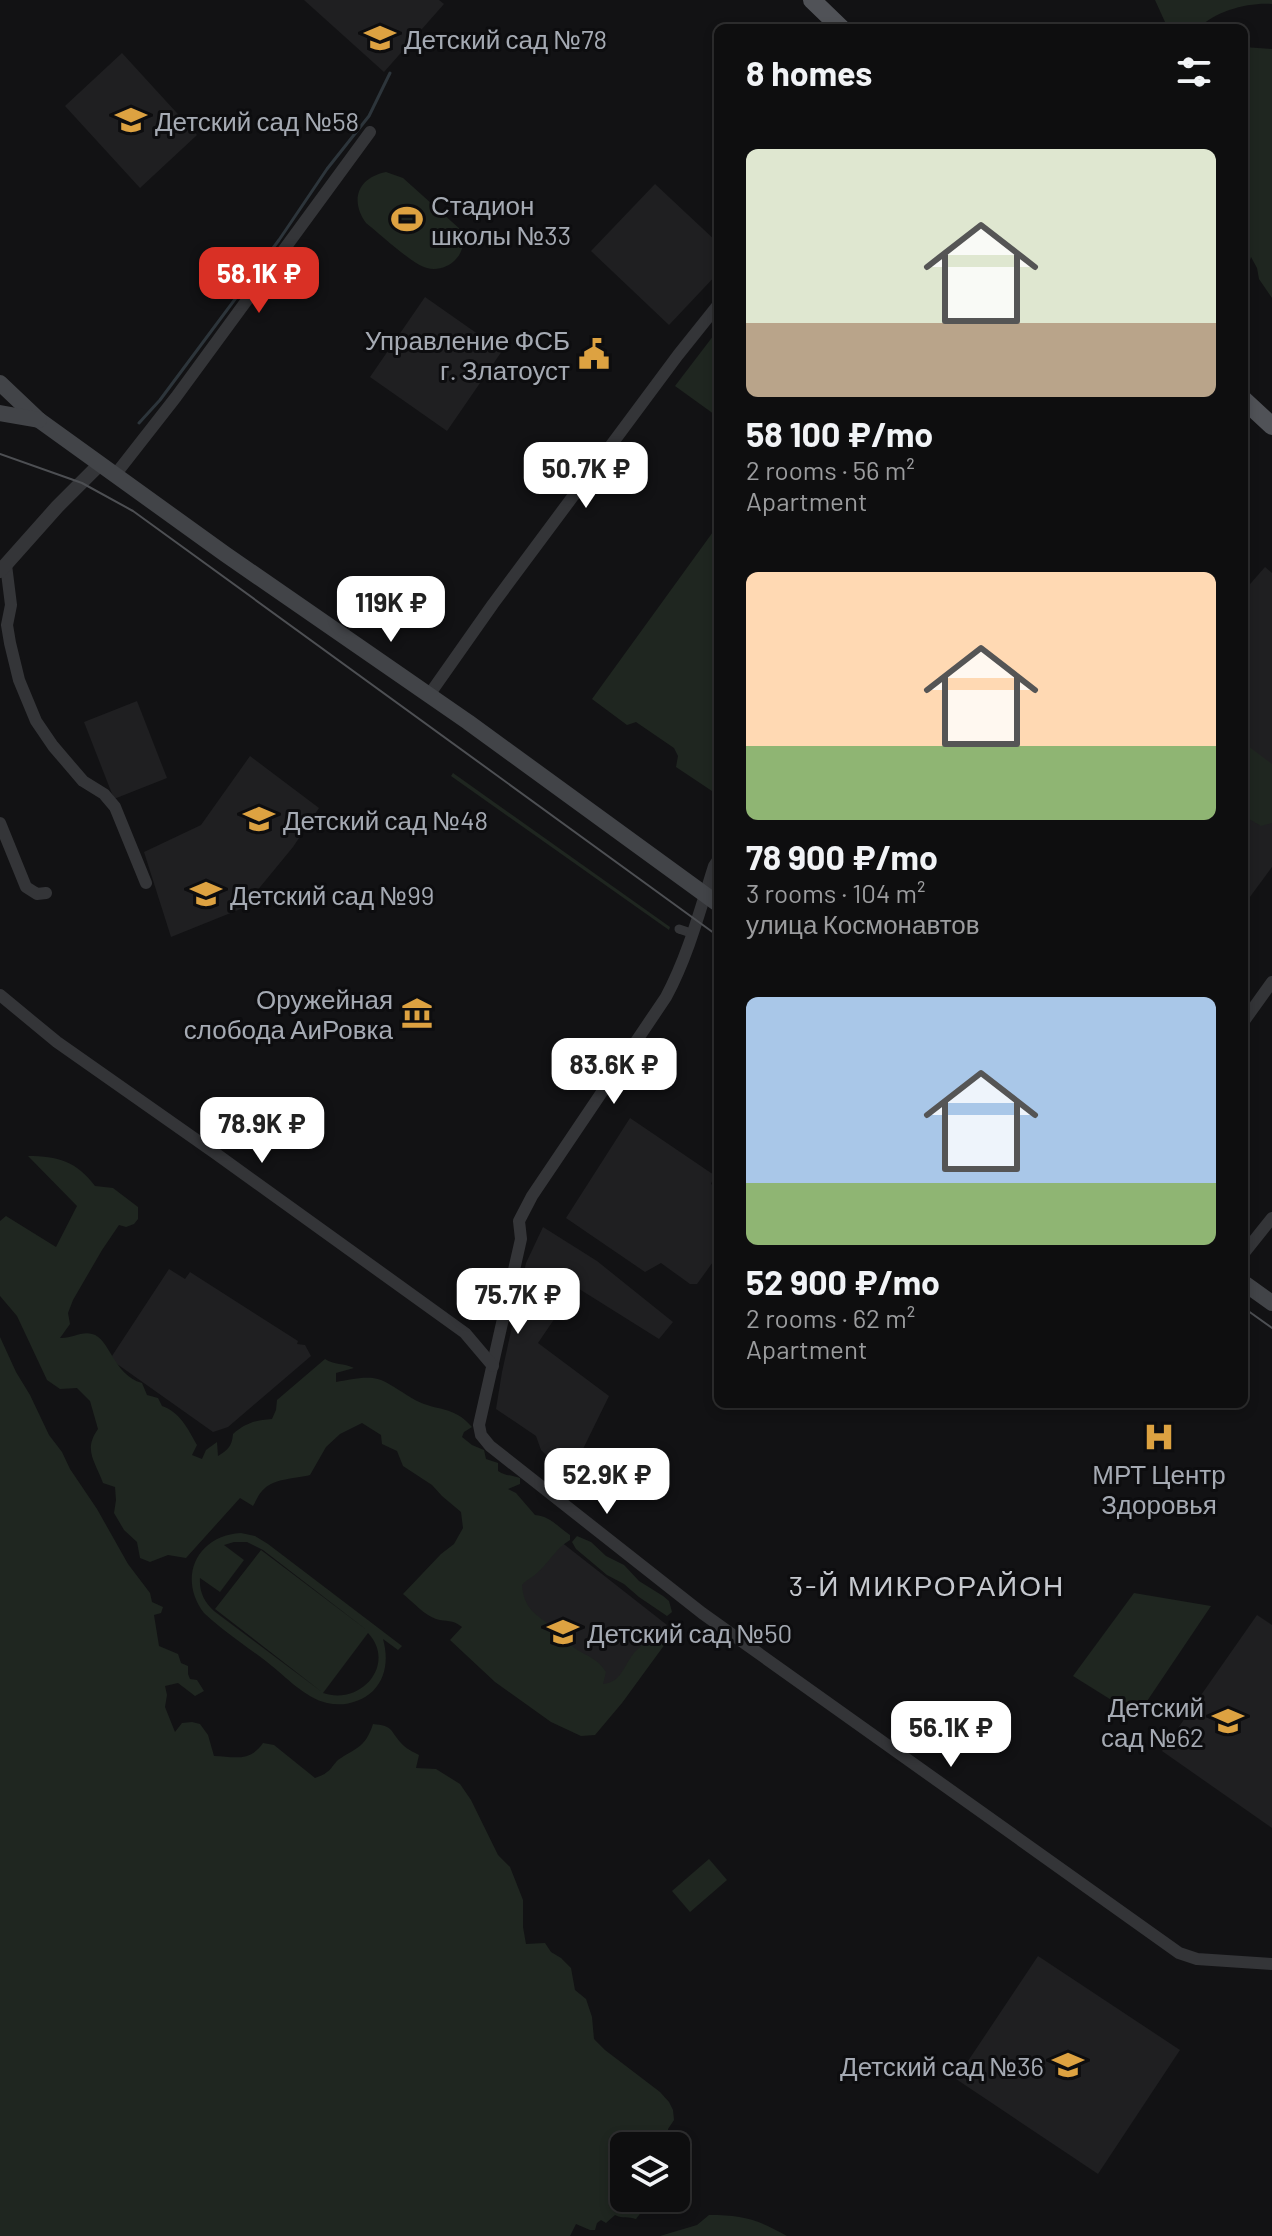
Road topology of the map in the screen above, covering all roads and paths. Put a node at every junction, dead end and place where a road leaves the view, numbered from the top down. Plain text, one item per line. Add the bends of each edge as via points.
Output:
1 (812, 0) edge
2 (837, 24) edge
3 (370, 132) dead end
4 (714, 310) edge
5 (0, 383) edge
6 (1248, 404) edge
7 (0, 413) edge
8 (39, 420) junction
9 (1272, 426) edge
10 (100, 464) junction
11 (115, 475) junction
12 (3, 568) edge
13 (429, 695) junction
14 (0, 823) edge
15 (714, 866) edge
16 (146, 883) dead end
17 (46, 893) dead end
18 (711, 899) edge
19 (1272, 982) edge
20 (0, 995) edge
21 (1248, 1015) edge
22 (1271, 1221) edge
23 (1248, 1248) edge
24 (1248, 1286) edge
25 (1272, 1303) edge
26 (493, 1366) junction
27 (1272, 1964) edge

1 - 2 main road
3 - 11 street
4 - 13 street
5 - 8 main road
6 - 9 main road
7 - 8 main road
8 - 10 main road
10 - 11 main road
10 - 12 street
11 - 13 main road
12 - 16 street via 11,595 10,643 36,721 83,781 115,807
13 - 18 main road
14 - 17 street via 26,887
15 - 18 street
18 - 26 street via 685,931 676,977 666,997 524,1210
19 - 21 street
20 - 26 street via 57,1042 465,1333
22 - 23 street
24 - 25 main road
26 - 27 street via 479,1425 490,1446 702,1613 1179,1953

